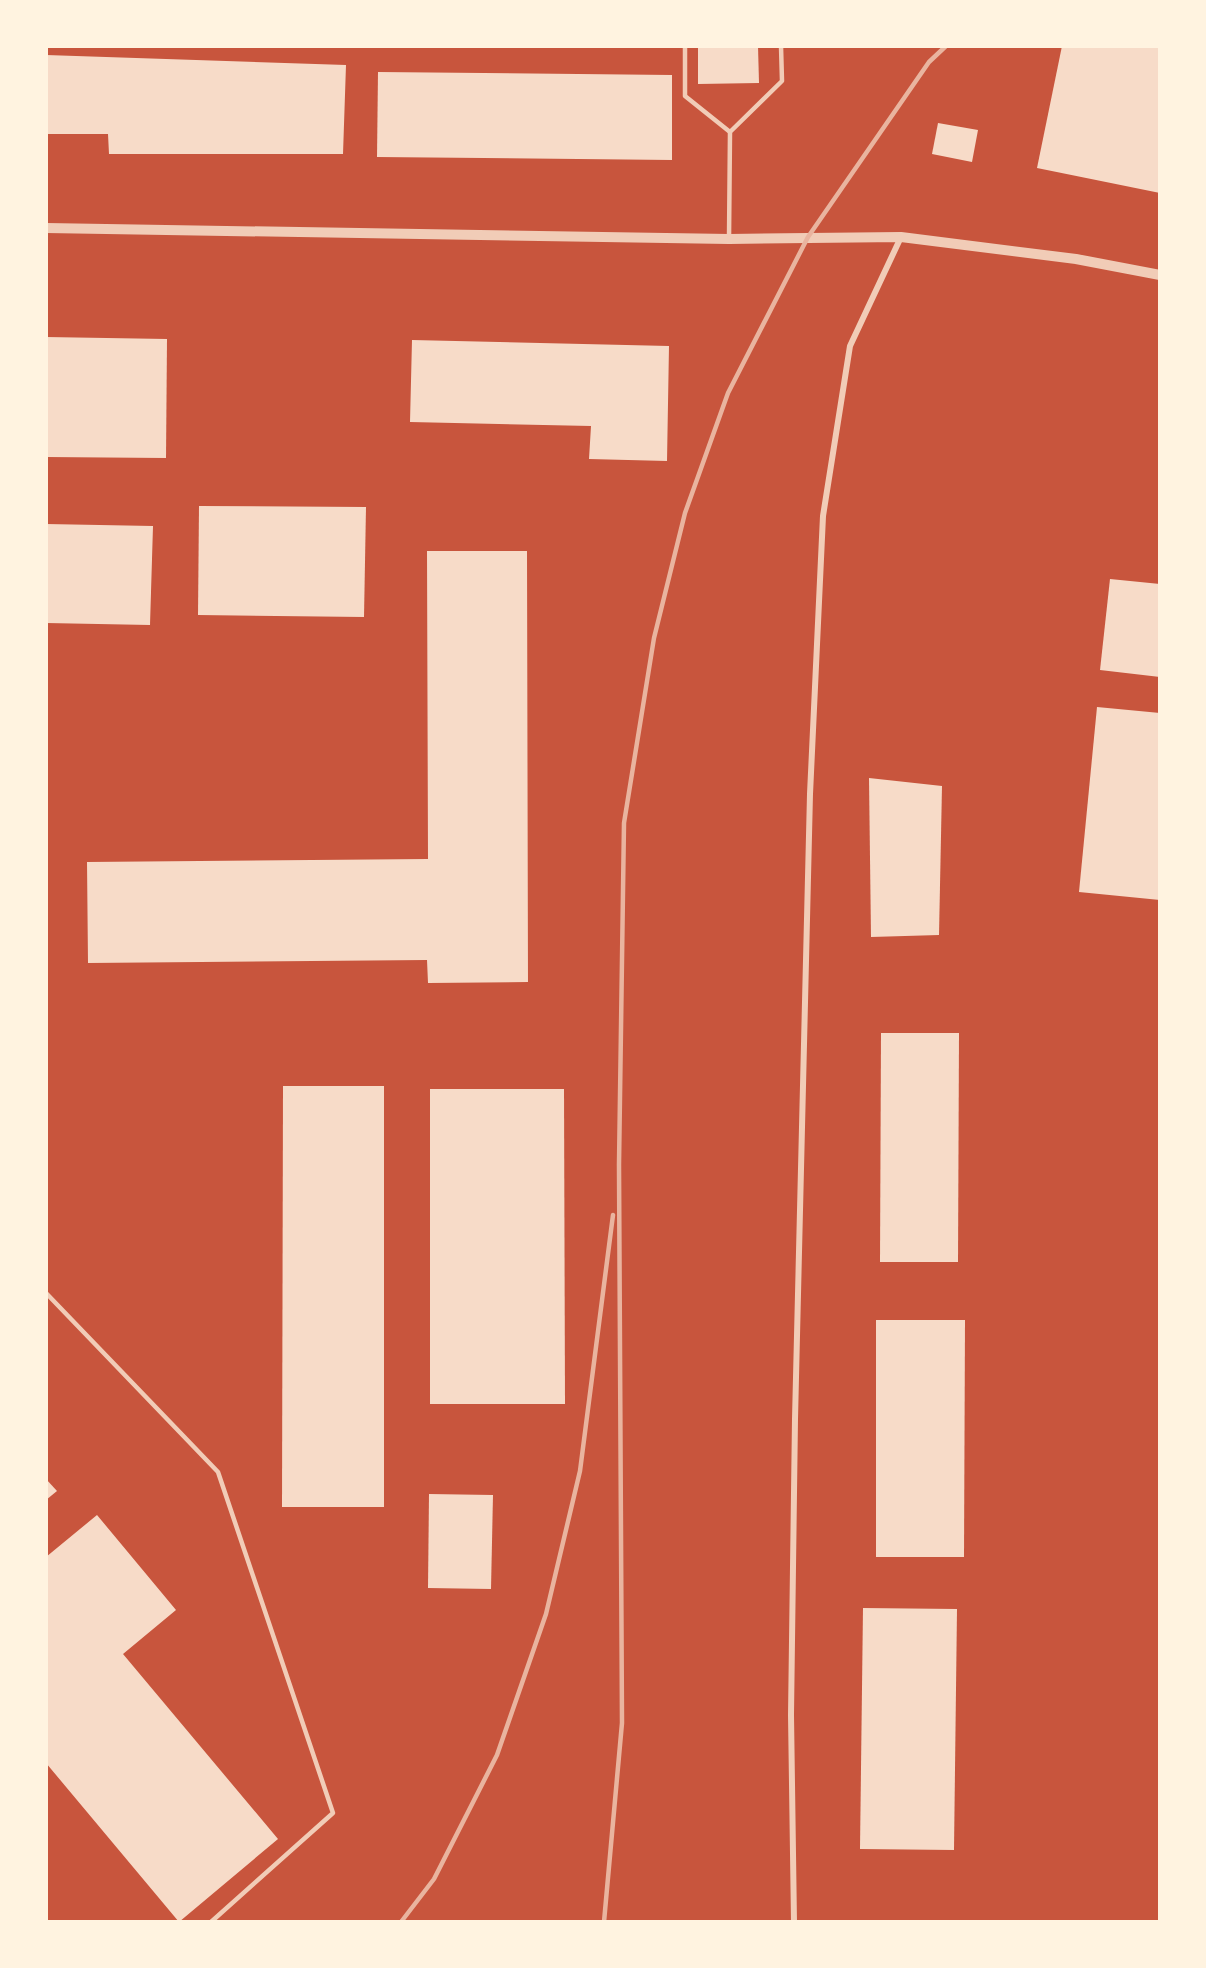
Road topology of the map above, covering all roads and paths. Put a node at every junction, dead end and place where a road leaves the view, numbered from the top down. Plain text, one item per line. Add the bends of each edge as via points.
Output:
1 (685, 46) edge
2 (781, 46) edge
3 (730, 132) junction
4 (46, 228) edge
5 (902, 237) junction
6 (729, 239) junction
7 (1160, 275) edge
8 (46, 1293) edge
9 (211, 1922) edge
10 (794, 1922) edge

1 - 3 lane via 685,96
2 - 3 lane via 782,81
3 - 6 lane
4 - 6 street
5 - 6 street
5 - 7 street via 1076,259
5 - 10 street via 850,346 823,516 810,794 795,1419
8 - 9 lane via 218,1472 333,1813

